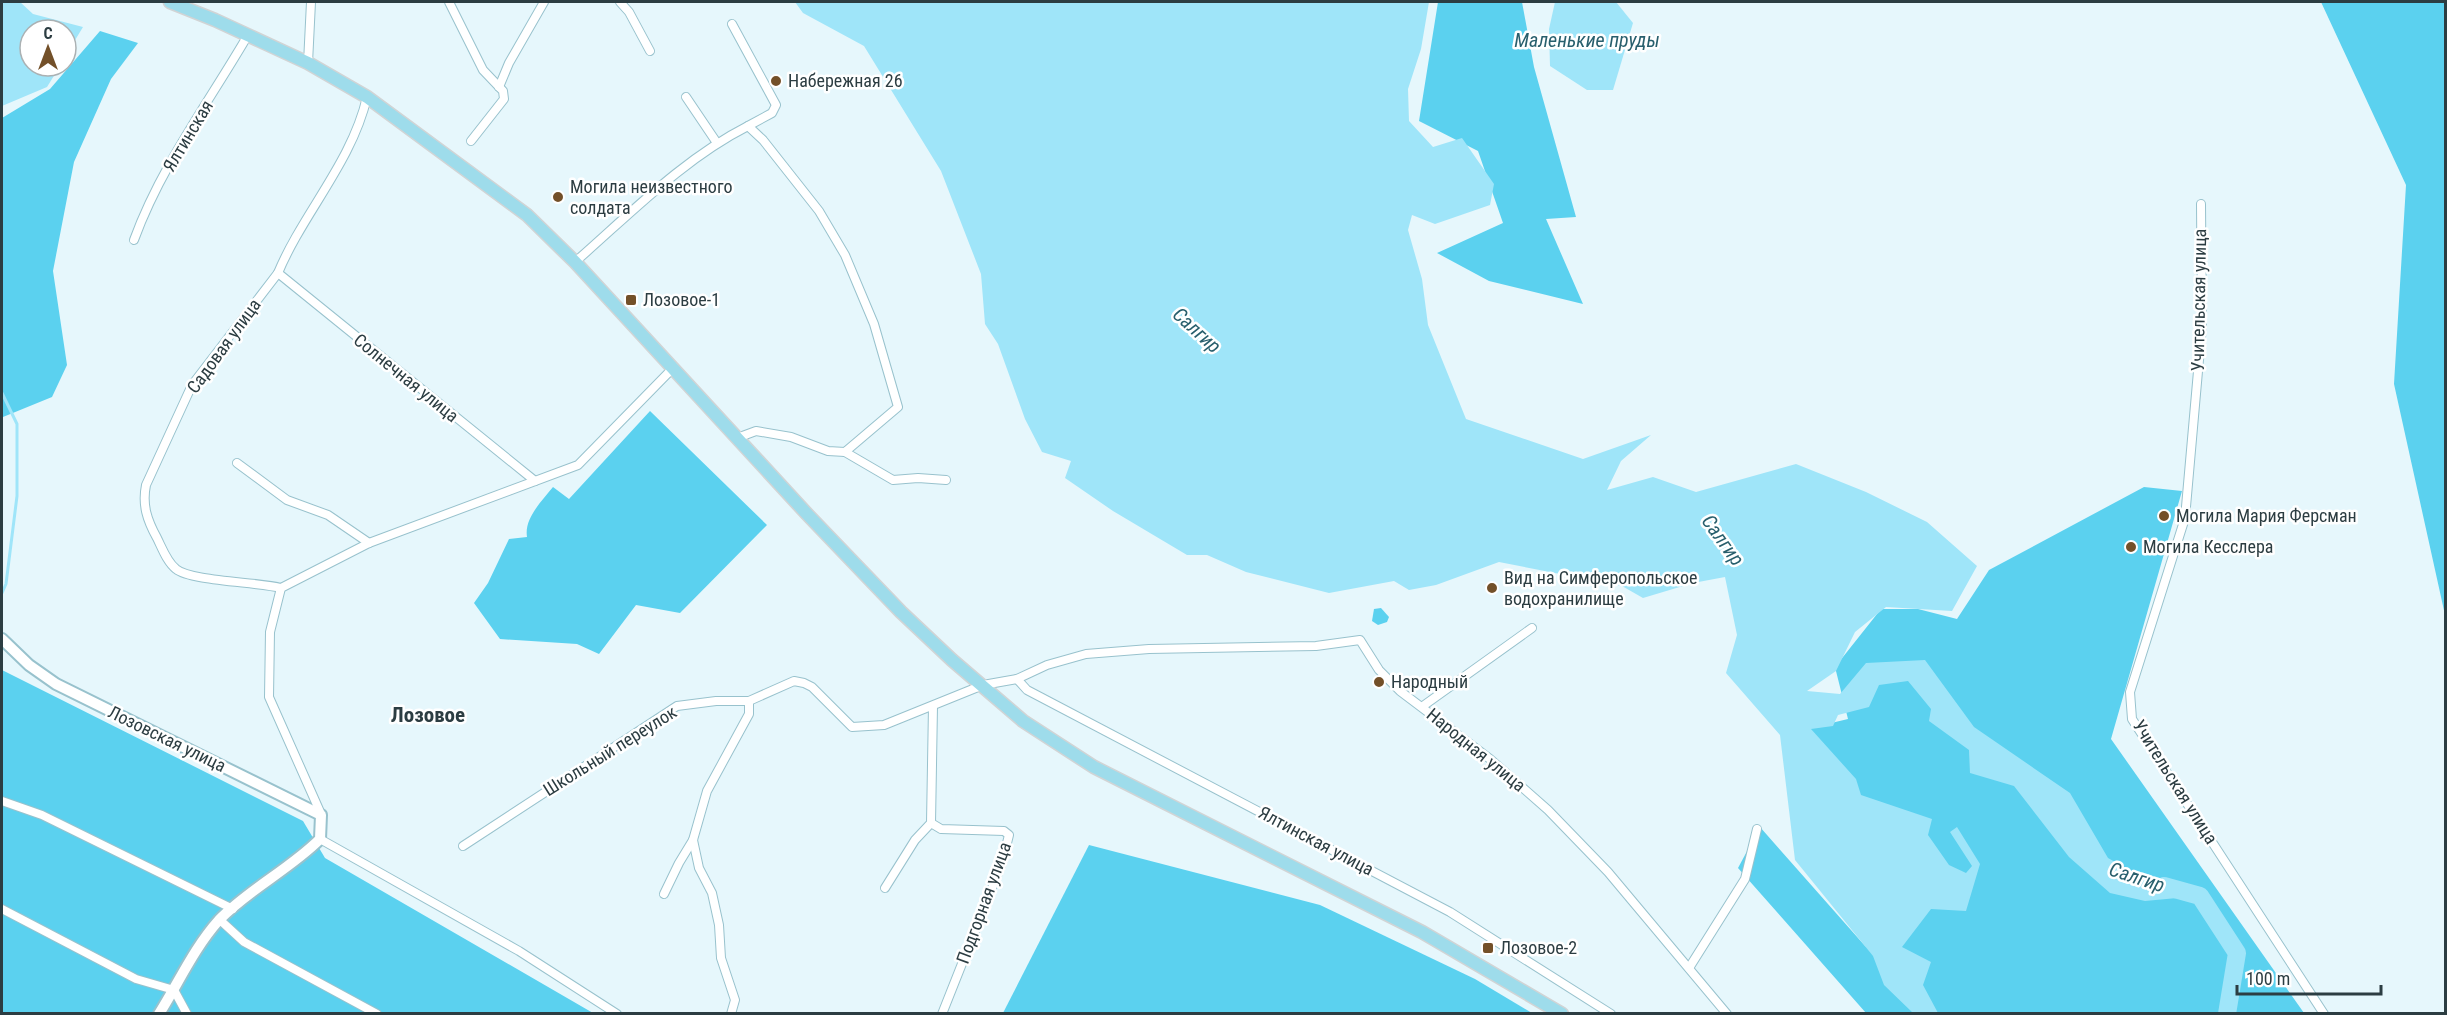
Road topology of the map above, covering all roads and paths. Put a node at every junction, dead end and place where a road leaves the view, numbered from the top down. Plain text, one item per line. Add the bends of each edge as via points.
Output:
1 (170, 2) edge
2 (311, 2) edge
3 (450, 2) edge
4 (544, 2) edge
5 (620, 2) edge
6 (732, 24) dead end
7 (248, 35) junction
8 (650, 51) dead end
9 (308, 63) junction
10 (500, 87) junction
11 (367, 97) junction
12 (686, 97) dead end
13 (748, 126) junction
14 (471, 141) dead end
15 (717, 143) junction
16 (2201, 204) dead end
17 (134, 240) dead end
18 (575, 261) junction
19 (278, 273) junction
20 (674, 367) junction
21 (737, 438) junction
22 (845, 452) junction
23 (237, 463) dead end
24 (946, 480) dead end
25 (535, 481) junction
26 (369, 543) junction
27 (281, 588) junction
28 (1532, 628) dead end
29 (2, 639) edge
30 (1017, 679) junction
31 (804, 683) joint
32 (983, 685) junction
33 (749, 701) junction
34 (933, 706) junction
35 (1423, 706) junction
36 (2, 801) edge
37 (321, 815) junction
38 (931, 823) junction
39 (1757, 829) dead end
40 (320, 838) junction
41 (693, 840) junction
42 (463, 846) dead end
43 (885, 888) dead end
44 (664, 894) dead end
45 (2, 909) edge
46 (233, 909) junction
47 (220, 920) junction
48 (1689, 968) junction
49 (174, 990) junction
50 (159, 1014) edge
51 (187, 1014) edge
52 (377, 1014) edge
53 (617, 1014) edge
54 (731, 1014) edge
55 (942, 1014) edge
56 (1562, 1014) edge
57 (1611, 1014) edge
58 (1727, 1014) edge
59 (2324, 1014) edge

1 - 7 main road
2 - 9 street
3 - 10 street via 483,70
4 - 10 street via 509,63
5 - 8 street
6 - 13 street via 776,105 772,113
7 - 9 main road
7 - 17 street, Ялтинская via 176,151
9 - 11 main road
10 - 14 street via 504,99
11 - 18 main road via 527,215
11 - 19 street, Садовая улица via 361,123
12 - 15 street
13 - 15 street
13 - 22 street via 819,211 845,255 874,324 898,407
15 - 18 street
16 - 59 street, Учительская улица via 2202,326 2185,518 2130,692 2132,719
18 - 20 main road
19 - 25 street, Солнечная улица
19 - 27 street, Садовая улица via 192,385 146,484 144,498 148,523 178,571 195,577
20 - 21 main road
20 - 25 street via 578,465
21 - 22 street via 756,431
21 - 32 main road via 901,612
22 - 24 street via 893,480
23 - 26 street via 287,500 328,515
25 - 26 street
26 - 27 street
27 - 37 street via 270,632 269,697
28 - 35 street
29 - 37 main road, Лозовская улица via 56,684
30 - 32 street, Народная улица
30 - 35 street, Народная улица via 1086,654 1316,646 1360,640 1379,670
30 - 57 street, Ялтинская улица via 1027,690 1450,912
31 - 33 street, Школьный переулок via 794,681
31 - 34 street, Народная улица via 852,727 884,725
32 - 34 street, Народная улица
32 - 56 main road via 1023,721 1094,767 1422,932
33 - 41 street via 749,714 707,791
33 - 42 street, Школьный переулок via 677,706
34 - 38 street
35 - 48 street, Народная улица via 1548,810 1608,872
36 - 46 street via 42,814
37 - 40 main road
38 - 43 street via 915,840
38 - 55 street, Подгорная улица via 941,829 1004,831 1009,835 1002,863
39 - 48 street via 1745,879
40 - 46 main road via 303,856
40 - 53 street via 519,951
41 - 44 street
41 - 54 street via 719,925 721,958 735,1000
45 - 49 street via 136,979
46 - 47 main road
47 - 49 main road via 187,962
47 - 52 street via 244,942
48 - 58 street, Народная улица
49 - 50 main road
49 - 51 street

